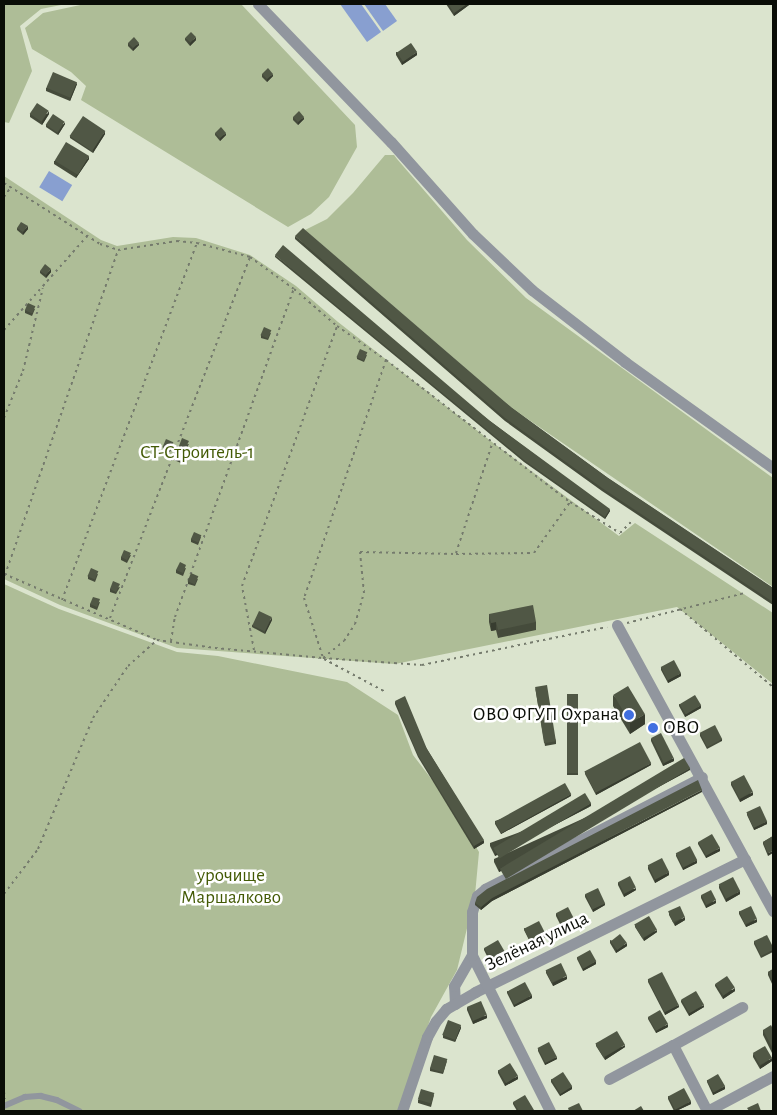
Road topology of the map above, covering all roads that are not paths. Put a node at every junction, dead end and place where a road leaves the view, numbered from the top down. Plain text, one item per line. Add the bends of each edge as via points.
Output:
1 (258, 4) edge
2 (773, 468) edge
3 (617, 625) road end
4 (702, 777) junction
5 (745, 859) junction
6 (773, 911) edge
7 (472, 955) junction
8 (487, 986) junction
9 (455, 1004) junction
10 (742, 1007) dead end
11 (673, 1045) junction
12 (773, 1076) edge
13 (609, 1079) dead end
14 (4, 1106) edge
15 (80, 1111) edge
16 (402, 1111) edge
17 (550, 1111) edge
18 (707, 1111) edge

1 - 2 street via 392,142 473,234 532,290 625,362
3 - 4 street
4 - 5 street
4 - 7 street via 485,890 478,896 472,912
5 - 6 street
5 - 8 street, Зелёная улица
7 - 8 street
7 - 9 street via 454,986
8 - 9 street, Зелёная улица
8 - 17 street
9 - 16 street, Зелёная улица via 436,1020 427,1037
10 - 11 street
11 - 13 street
11 - 18 street
12 - 18 street
14 - 15 lane via 25,1097 41,1096

